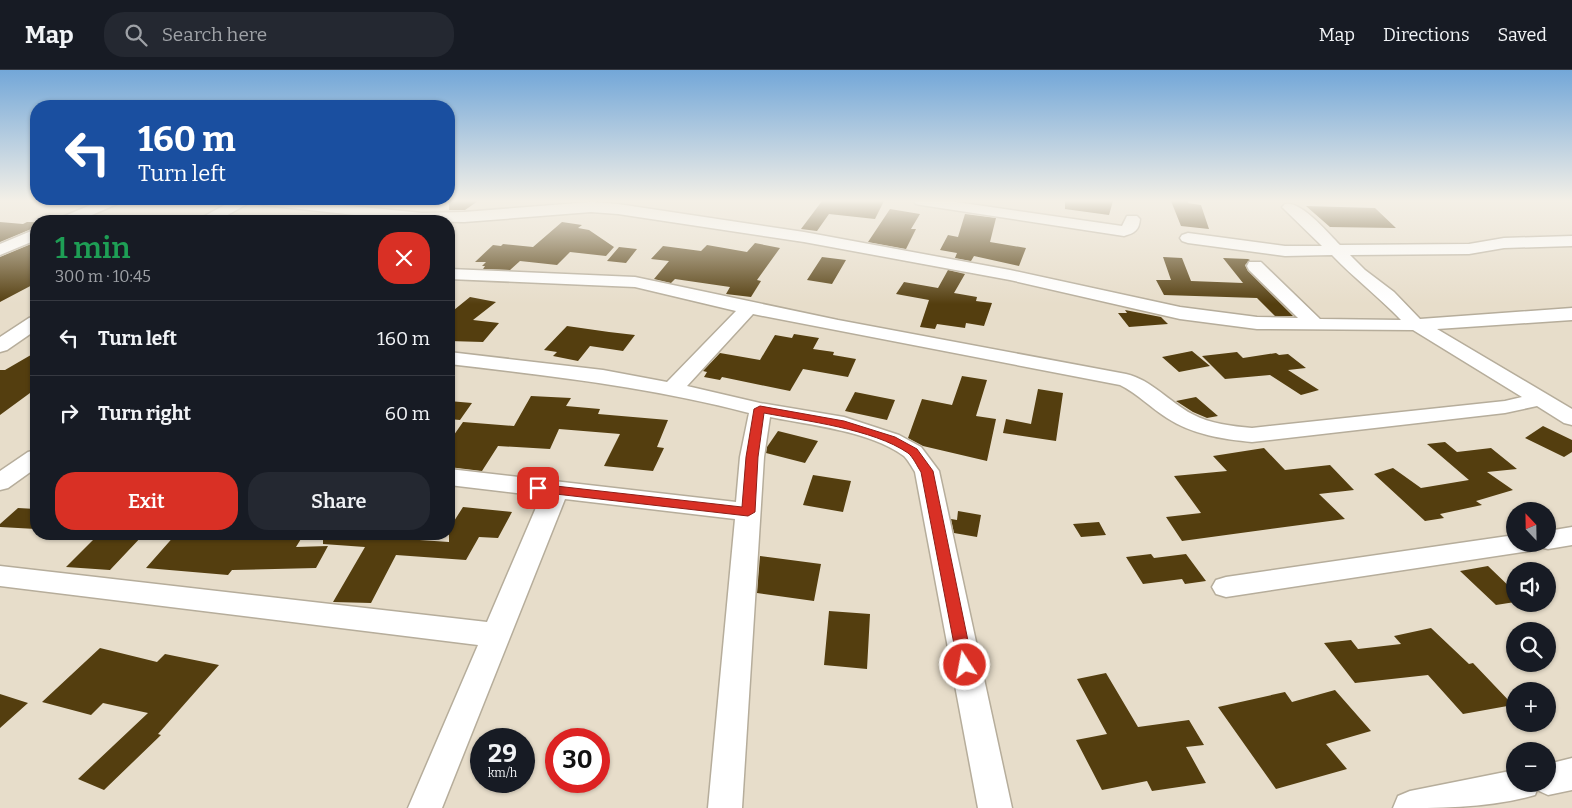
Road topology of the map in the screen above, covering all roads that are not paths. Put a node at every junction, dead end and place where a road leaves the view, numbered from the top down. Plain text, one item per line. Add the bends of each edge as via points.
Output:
1 (793, 235) edge
2 (1320, 235) edge
3 (30, 237) edge
4 (1188, 238) dead end
5 (1572, 241) edge
6 (0, 250) edge
7 (1335, 251) junction
8 (1255, 266) dead end
9 (455, 274) edge
10 (749, 308) junction
11 (1367, 312) dead end
12 (1572, 314) edge
13 (1309, 319) junction
14 (1414, 323) junction
15 (30, 326) edge
16 (0, 346) edge
17 (455, 359) edge
18 (672, 389) junction
19 (1542, 399) junction
20 (760, 409) junction
21 (1572, 418) edge
22 (30, 461) edge
23 (455, 478) edge
24 (0, 482) edge
25 (556, 490) junction
26 (748, 512) junction
27 (1572, 536) edge
28 (1556, 539) edge
29 (1506, 546) edge
30 (0, 576) edge
31 (1226, 587) dead end
32 (495, 635) junction
33 (1572, 774) edge
34 (1556, 777) edge
35 (1506, 788) edge
36 (425, 808) edge
37 (725, 808) edge
38 (995, 808) edge
39 (1410, 808) edge

1 - 13 street via 1010,275 1180,313 1257,323
2 - 7 street
3 - 6 street
4 - 7 street via 1286,251
5 - 7 street via 1504,243 1469,249
7 - 14 street
8 - 13 street
9 - 10 street via 635,282
10 - 18 street
10 - 19 street via 1126,380 1141,386 1175,414 1197,426 1218,432 1252,435 1506,407
11 - 13 street
12 - 14 street
13 - 14 street via 1394,326
14 - 19 street
15 - 16 street
17 - 18 street via 603,376
18 - 20 street
19 - 21 street
20 - 26 street
20 - 38 street via 844,424 891,440 913,452 927,471
22 - 24 street
23 - 25 street
25 - 26 street
25 - 32 street
26 - 37 street
27 - 28 street
29 - 31 street
30 - 32 street
32 - 36 street
33 - 34 street
35 - 39 street

